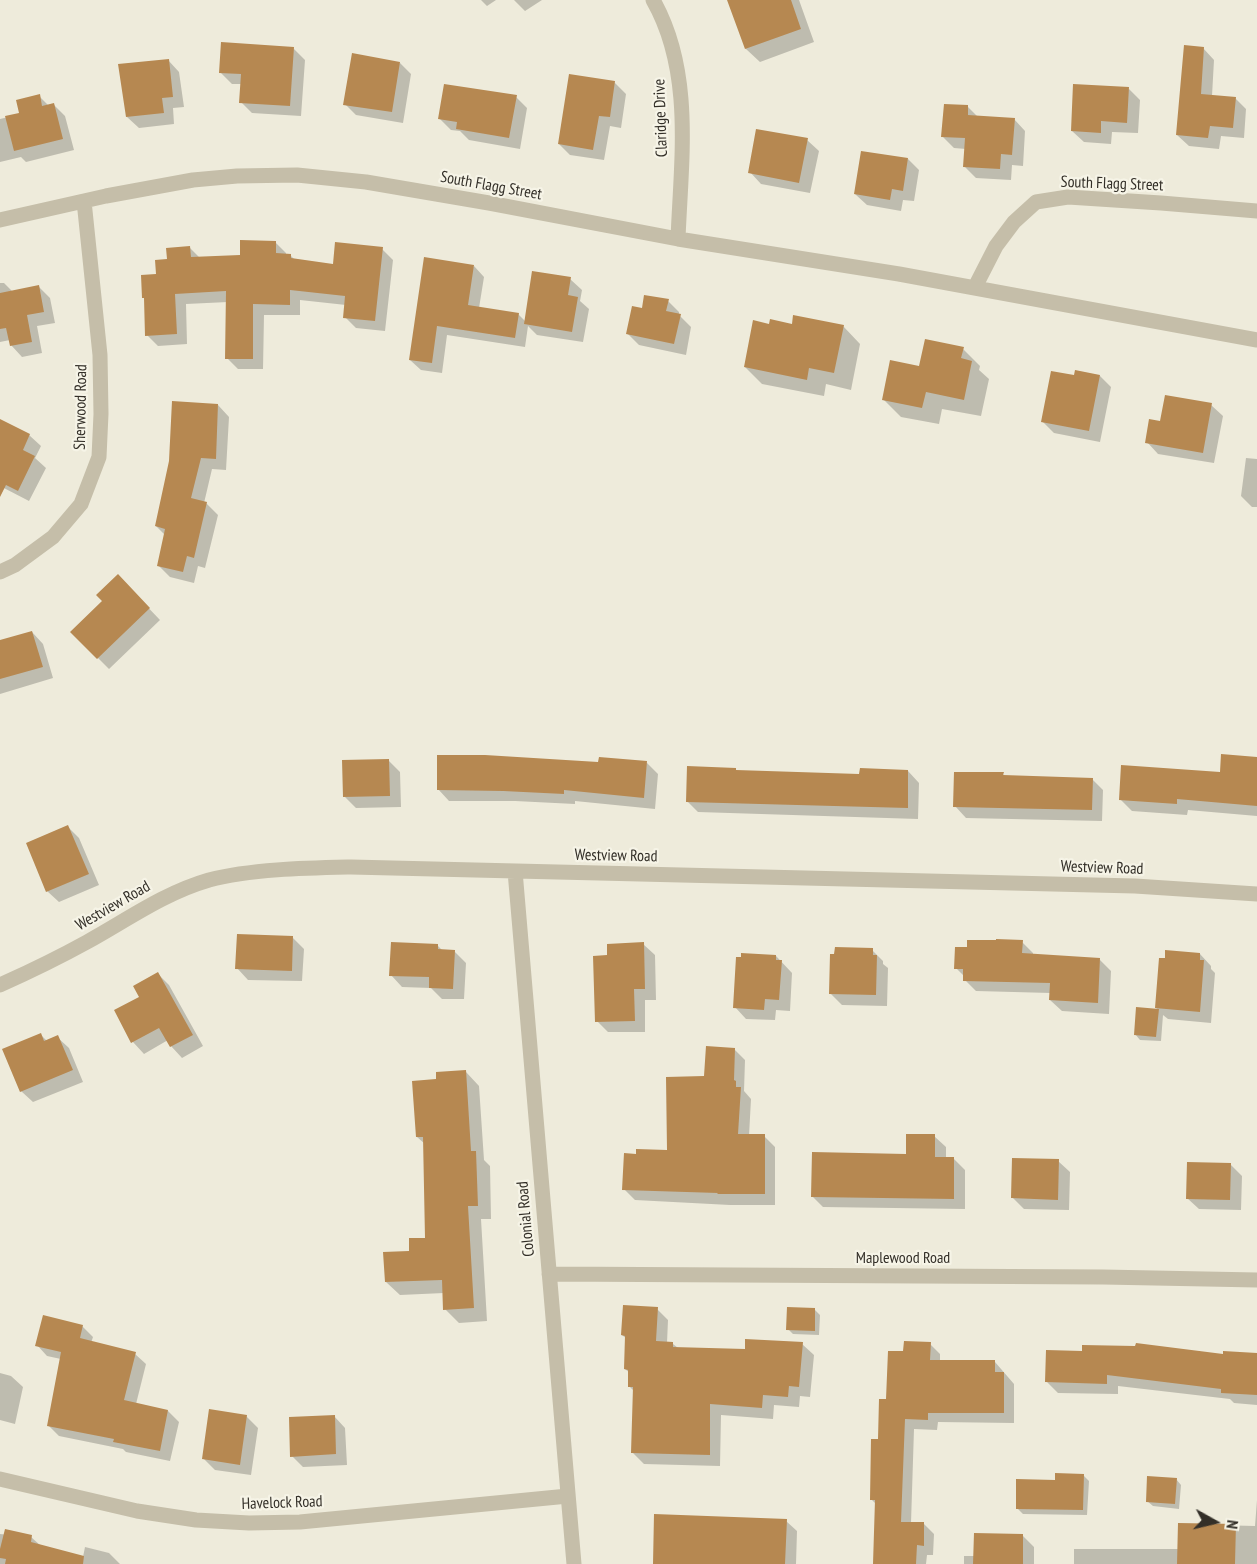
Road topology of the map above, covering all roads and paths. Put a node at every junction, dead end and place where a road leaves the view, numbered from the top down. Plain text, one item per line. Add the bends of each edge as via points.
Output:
1 (653, 0) edge
2 (84, 201) junction
3 (1257, 211) edge
4 (0, 220) edge
5 (678, 239) junction
6 (975, 287) junction
7 (1257, 340) edge
8 (0, 572) edge
9 (515, 871) junction
10 (1257, 894) edge
11 (0, 985) edge
12 (549, 1274) junction
13 (1257, 1280) edge
14 (0, 1479) edge
15 (568, 1496) junction
16 (574, 1564) edge

1 - 5 street, Claridge Drive via 664,18 677,67 682,118
2 - 4 street, South Flagg Street
2 - 5 street, South Flagg Street via 192,180 297,176 366,182
2 - 8 street, Sherwood Road via 100,355 99,457 81,504 53,537 15,566
3 - 6 street, South Flagg Street via 1068,197 1036,202 996,246
5 - 6 street, South Flagg Street
6 - 7 street, South Flagg Street
9 - 10 street, Westview Road via 1135,886
9 - 11 street, Westview Road via 351,867 246,873 210,880 171,893 88,942
9 - 12 street, Colonial Road
12 - 13 street, Maplewood Road
12 - 15 street, Colonial Road
14 - 15 street, Havelock Road via 137,1511 249,1523 300,1522
15 - 16 street, Colonial Road

